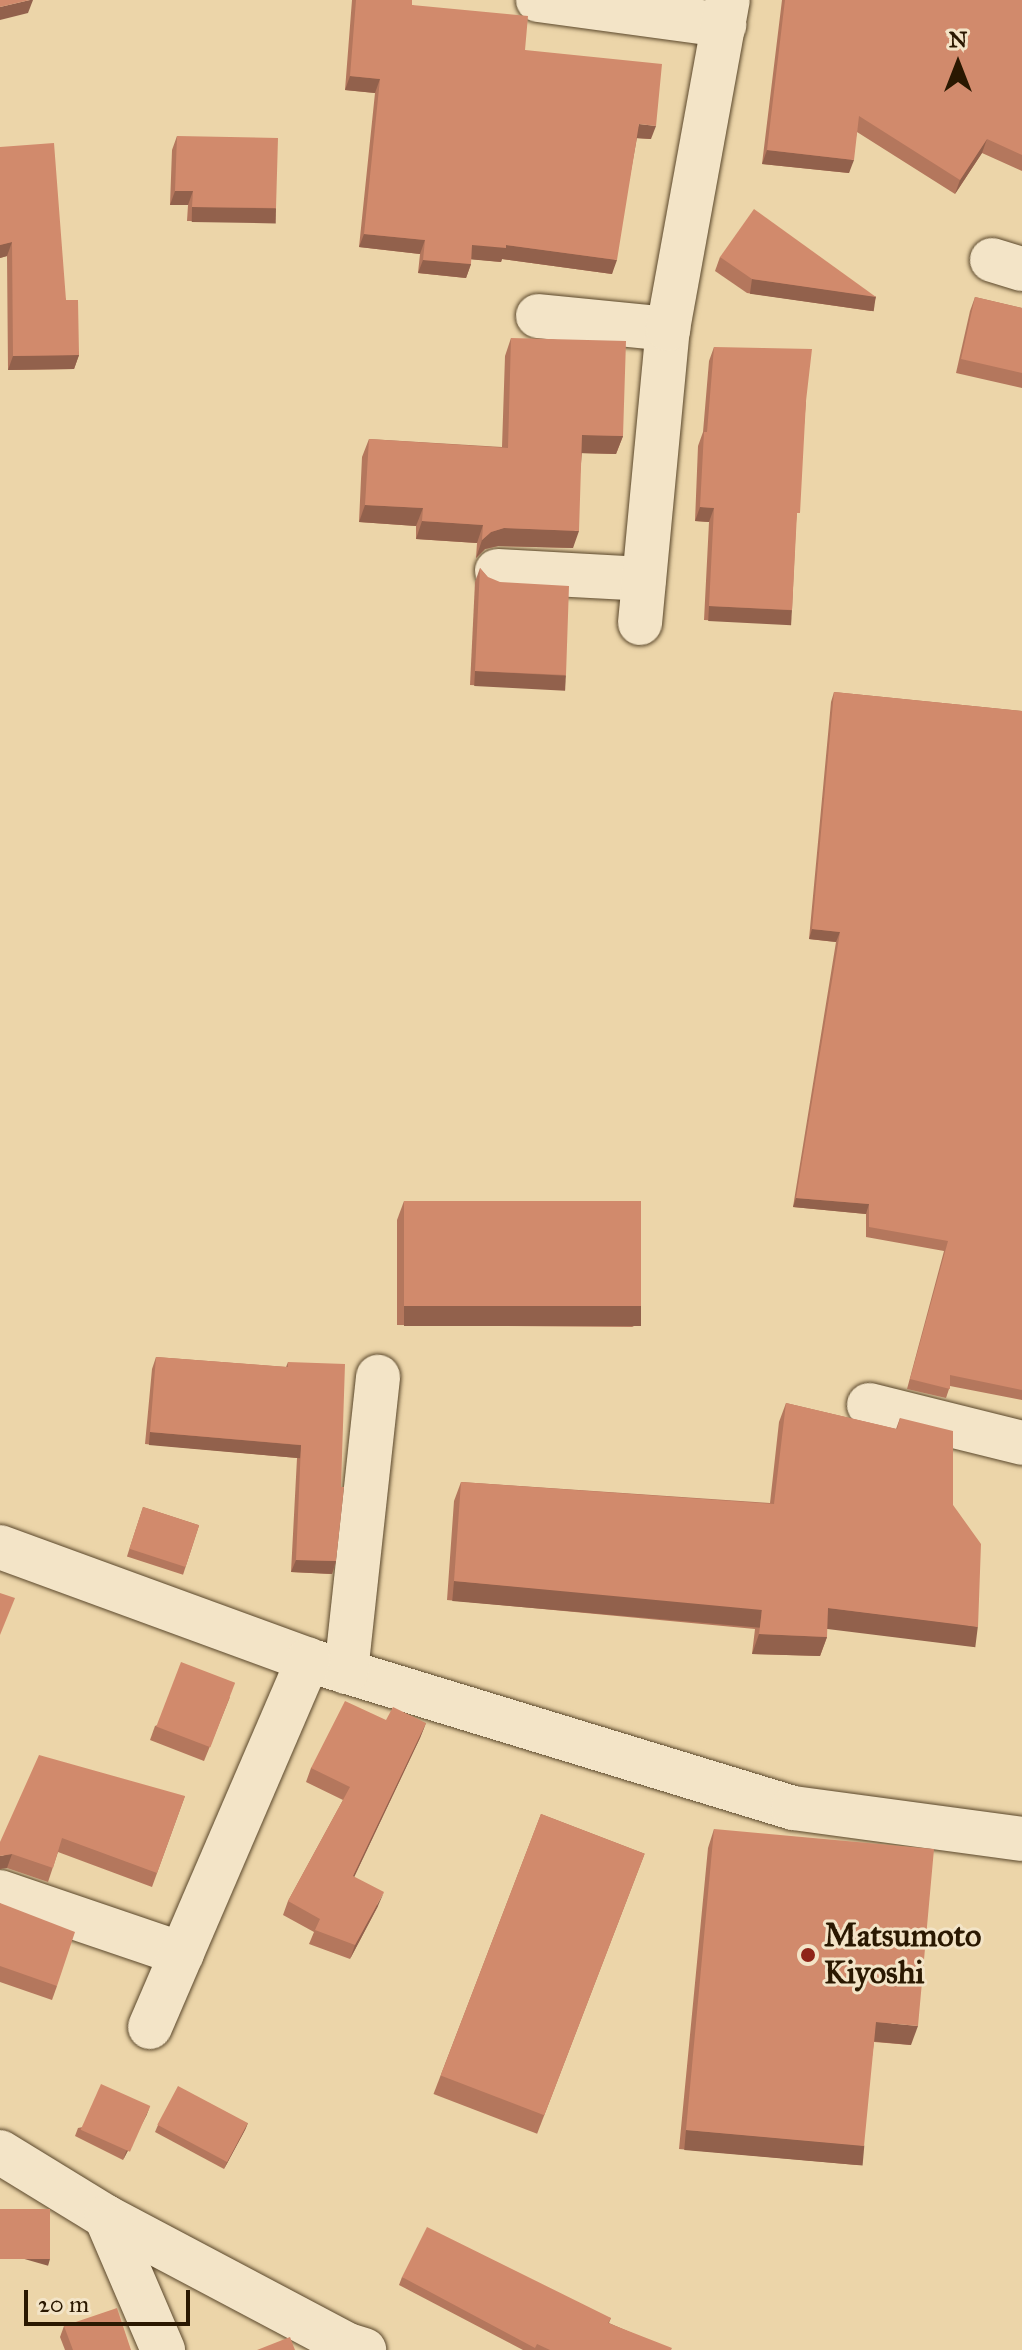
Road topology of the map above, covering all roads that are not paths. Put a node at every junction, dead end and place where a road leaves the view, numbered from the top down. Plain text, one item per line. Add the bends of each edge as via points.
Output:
1 (538, 0) edge
2 (726, 13) edge
3 (538, 316) dead end
4 (668, 329) junction
5 (497, 571) dead end
6 (644, 579) junction
7 (640, 623) dead end
8 (378, 1377) dead end
9 (869, 1405) dead end
10 (1022, 1443) edge
11 (0, 1547) edge
12 (327, 1666) junction
13 (1022, 1839) edge
14 (0, 1892) edge
15 (182, 1954) junction
16 (150, 2027) dead end
17 (0, 2152) edge
18 (106, 2217) junction
19 (163, 2350) edge
20 (364, 2350) edge

1 - 2 street
2 - 4 street
3 - 4 street
4 - 6 street
5 - 6 street
6 - 7 street
8 - 12 street
9 - 10 street
11 - 12 street
12 - 13 street via 793,1808
12 - 15 street
14 - 15 street
15 - 16 street
17 - 18 street
18 - 19 street
18 - 20 street

